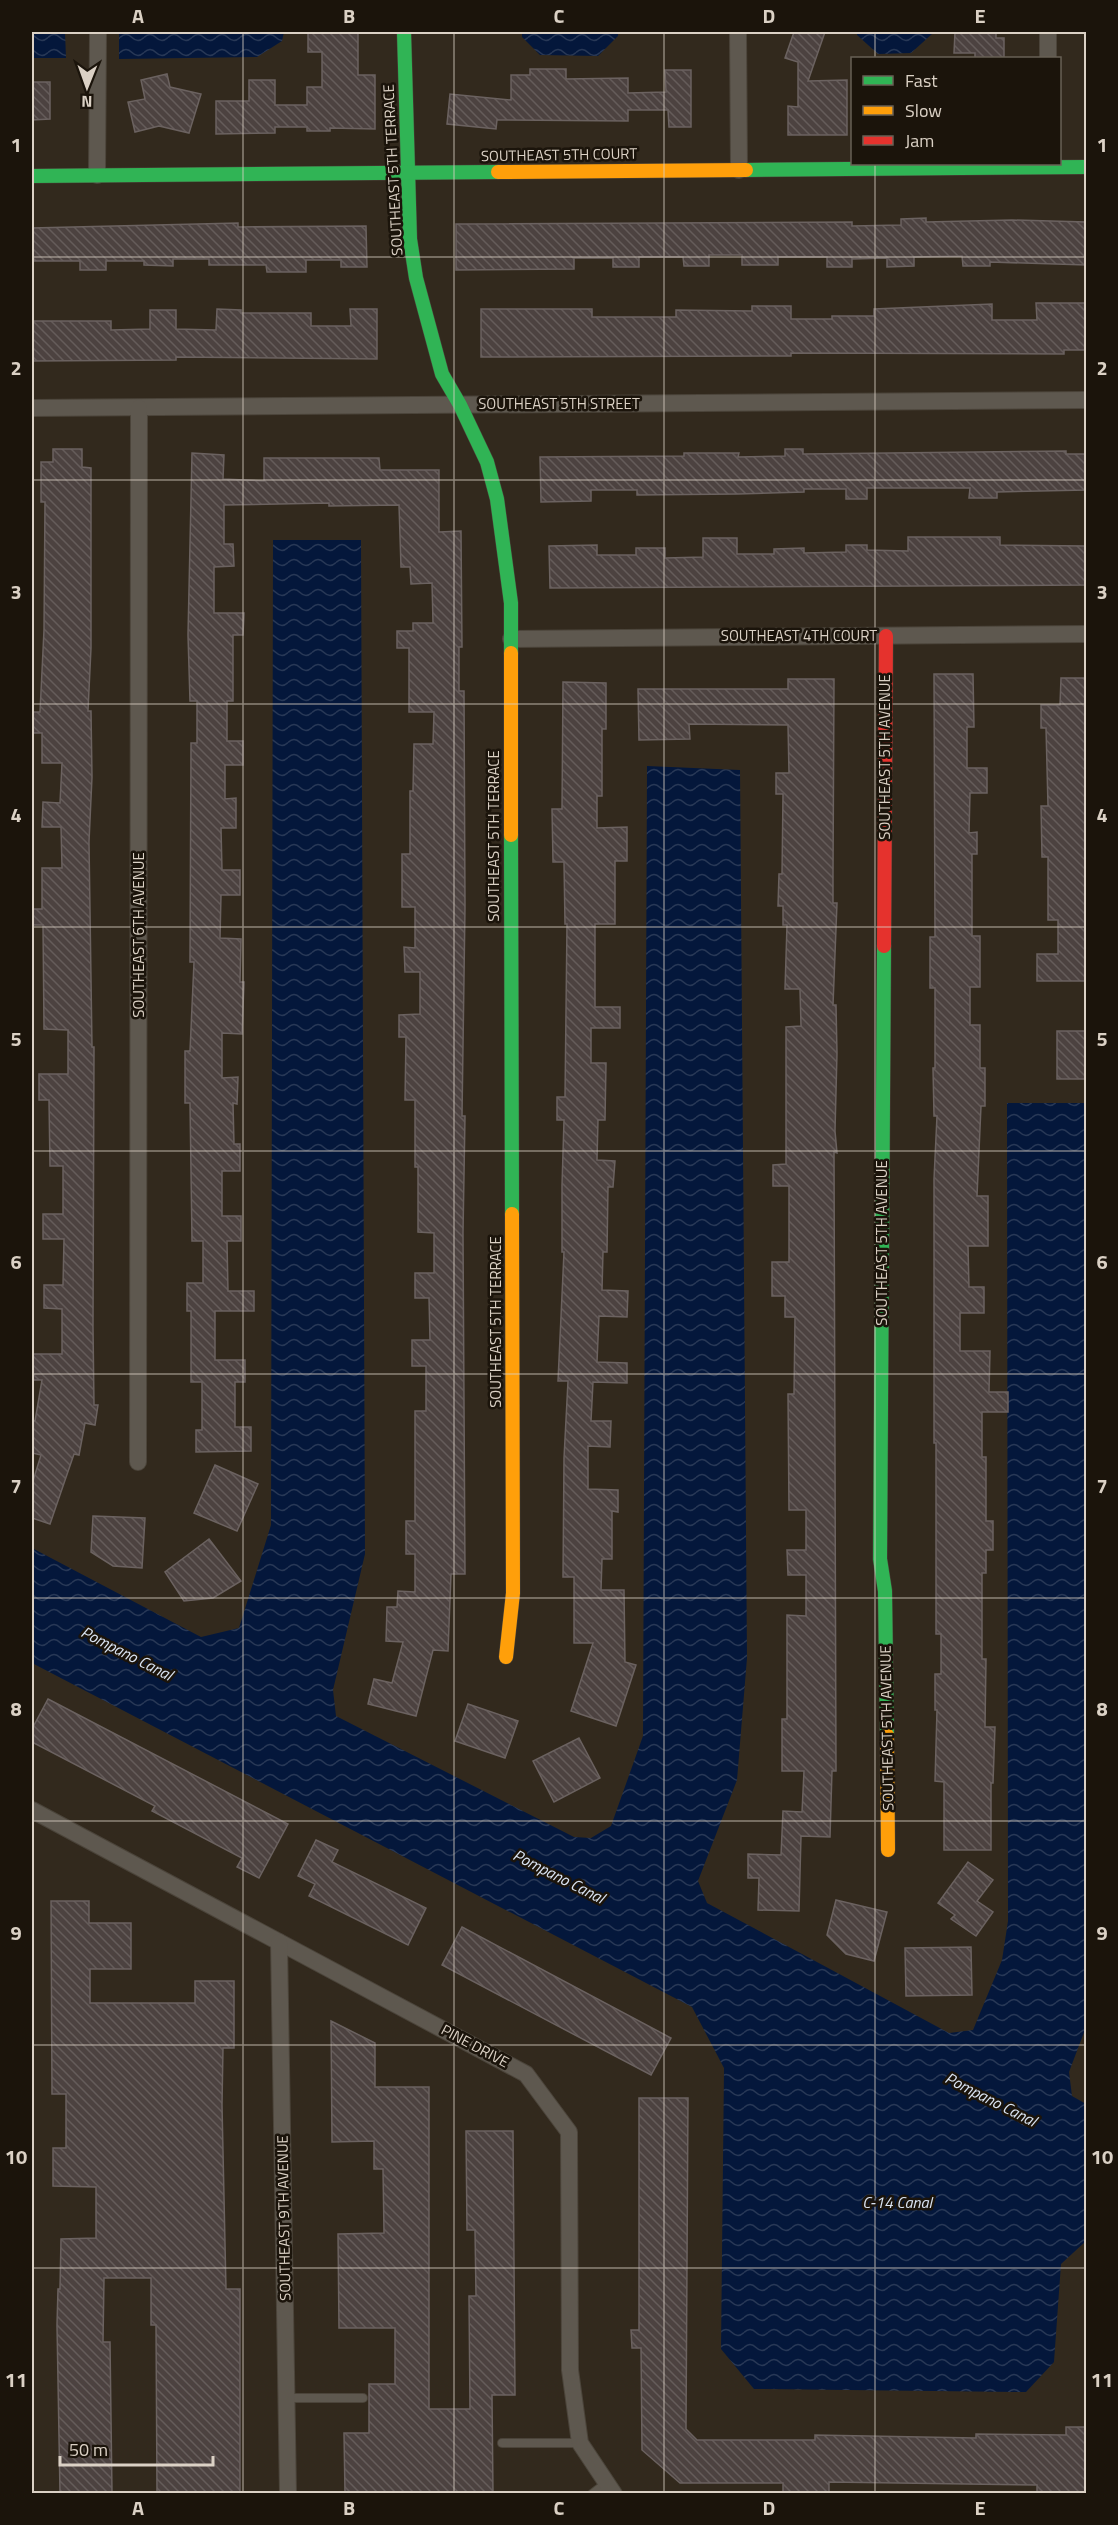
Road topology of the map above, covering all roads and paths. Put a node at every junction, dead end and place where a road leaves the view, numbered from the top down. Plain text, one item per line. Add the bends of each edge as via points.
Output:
1 (98, 32) edge
2 (404, 32) edge
3 (738, 32) edge
4 (1048, 32) edge
5 (1048, 57) edge
6 (1048, 165) edge
7 (1086, 167) edge
8 (739, 170) junction
9 (407, 173) junction
10 (97, 175) junction
11 (32, 176) edge
12 (1086, 400) edge
13 (460, 405) junction
14 (32, 408) edge
15 (140, 408) junction
16 (1086, 634) edge
17 (886, 636) junction
18 (510, 639) junction
19 (138, 1462) dead end
20 (506, 1657) dead end
21 (32, 1810) edge
22 (888, 1850) dead end
23 (279, 1942) junction
24 (287, 2398) junction
25 (363, 2398) dead end
26 (502, 2443) dead end
27 (580, 2443) junction
28 (604, 2490) edge
29 (288, 2493) edge

1 - 10 street
2 - 9 street, SOUTHEAST 5TH TERRACE
3 - 8 street
4 - 5 street
6 - 7 street, SOUTHEAST 5TH COURT
6 - 8 street, SOUTHEAST 5TH COURT
8 - 9 street, SOUTHEAST 5TH COURT
9 - 10 street, SOUTHEAST 5TH COURT
9 - 13 street, SOUTHEAST 5TH TERRACE via 416,278 442,374
10 - 11 street, SOUTHEAST 5TH COURT
12 - 13 street, SOUTHEAST 5TH STREET
13 - 15 street, SOUTHEAST 5TH STREET
13 - 18 street, SOUTHEAST 5TH TERRACE via 483,452 497,499 511,603
14 - 15 street, SOUTHEAST 5TH STREET
15 - 19 street, SOUTHEAST 6TH AVENUE
16 - 17 street, SOUTHEAST 4TH COURT
17 - 18 street, SOUTHEAST 4TH COURT
17 - 22 street, SOUTHEAST 5TH AVENUE via 880,1559 886,1624
18 - 20 street, SOUTHEAST 5TH TERRACE via 513,1593
21 - 23 street, PINE DRIVE
23 - 24 street, SOUTHEAST 9TH AVENUE
23 - 27 street, PINE DRIVE via 526,2074 569,2132 570,2370
24 - 25 lane
24 - 29 street, SOUTHEAST 9TH AVENUE
26 - 27 lane
27 - 28 street, PINE DRIVE

